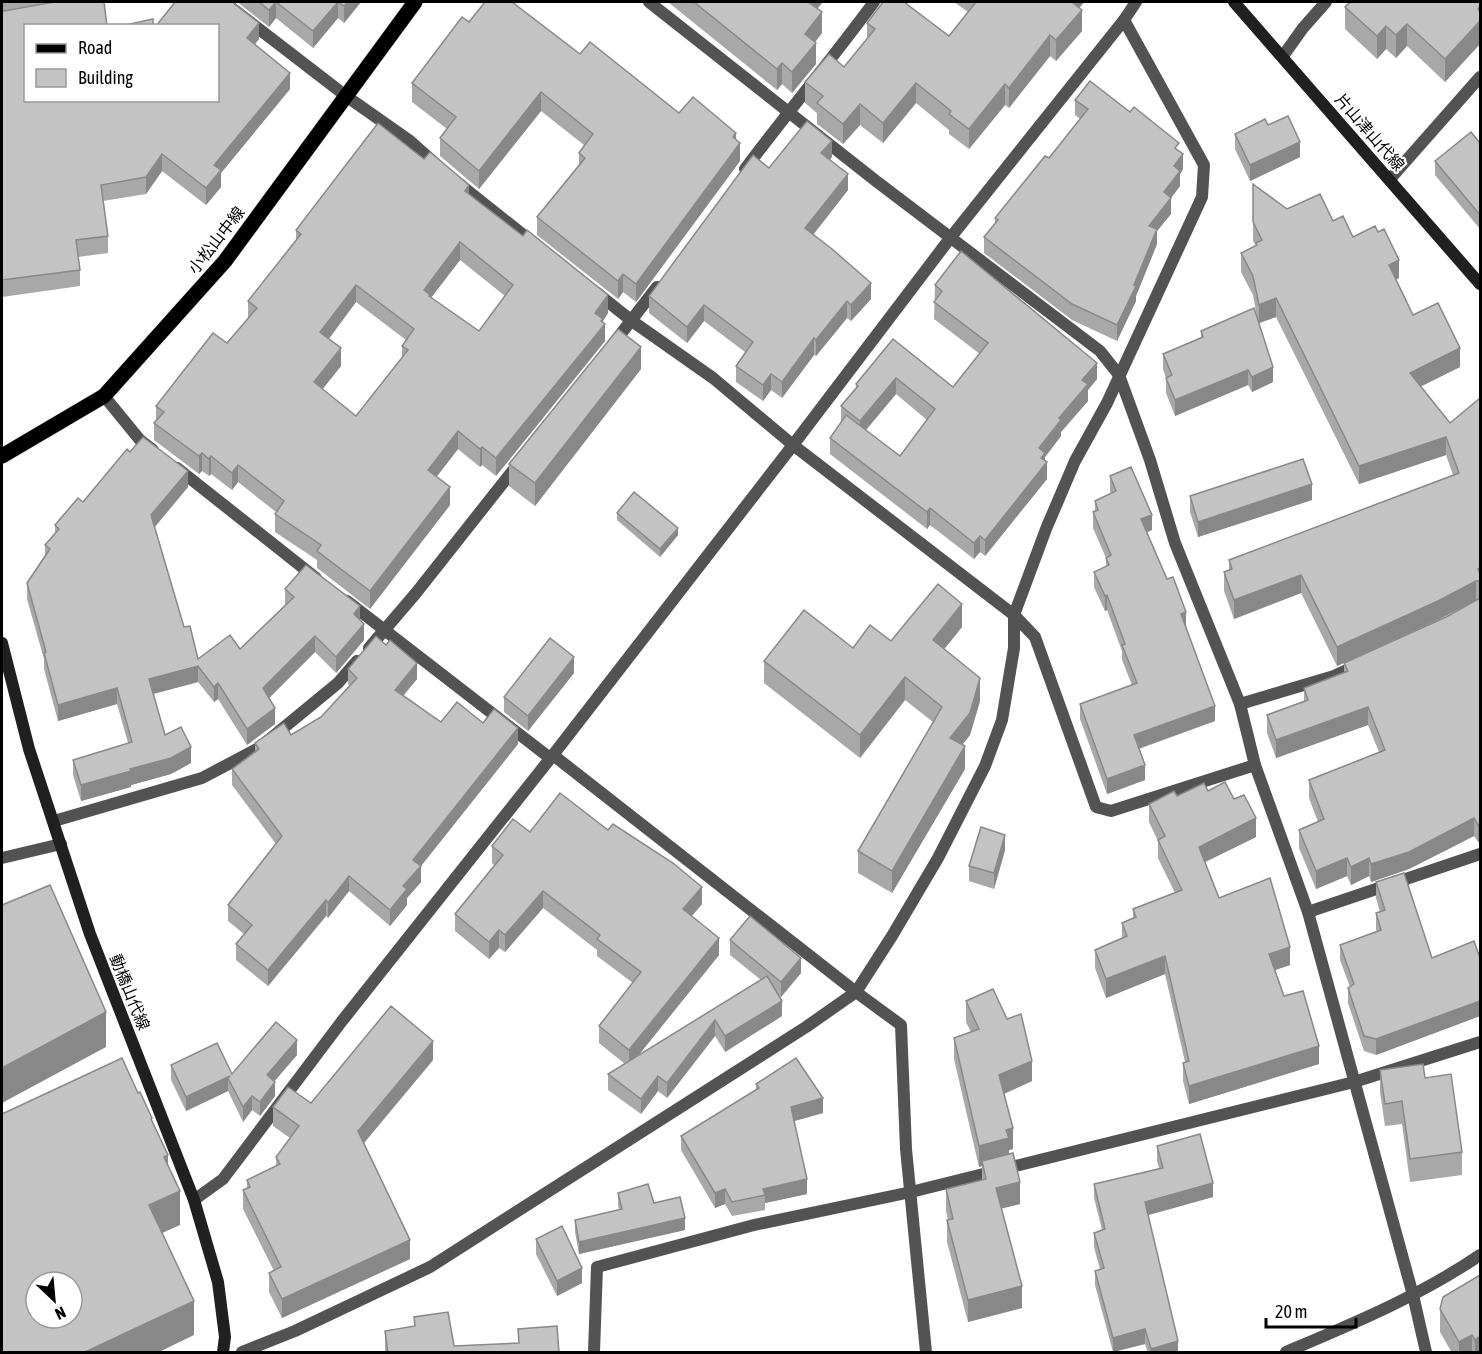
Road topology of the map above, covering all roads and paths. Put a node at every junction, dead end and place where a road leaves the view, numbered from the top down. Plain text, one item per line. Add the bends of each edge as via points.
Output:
1 (224, 2) edge
2 (415, 2) edge
3 (649, 2) edge
4 (874, 2) edge
5 (1136, 2) edge
6 (1234, 2) edge
7 (1326, 2) edge
8 (1124, 20) junction
9 (1283, 56) junction
10 (1480, 77) edge
11 (346, 96) junction
12 (788, 111) junction
13 (739, 177) edge
14 (1390, 179) junction
15 (951, 237) junction
16 (542, 250) edge
17 (664, 278) edge
18 (1480, 284) edge
19 (587, 285) edge
20 (632, 321) junction
21 (604, 355) edge
22 (1119, 375) junction
23 (104, 396) junction
24 (793, 444) junction
25 (525, 455) edge
26 (2, 456) edge
27 (1014, 615) junction
28 (385, 630) junction
29 (2, 643) edge
30 (1366, 661) edge
31 (1240, 704) junction
32 (552, 756) junction
33 (1255, 765) junction
34 (54, 821) junction
35 (61, 844) junction
36 (1480, 854) edge
37 (2, 858) edge
38 (1308, 912) junction
39 (856, 992) junction
40 (1480, 1042) edge
41 (1354, 1082) junction
42 (911, 1192) junction
43 (194, 1200) junction
44 (1480, 1255) edge
45 (1413, 1295) junction
46 (223, 1353) edge
47 (242, 1353) edge
48 (594, 1353) edge
49 (926, 1353) edge
50 (1286, 1353) edge
51 (1426, 1353) edge

1 - 11 street
2 - 11 main road, 小松山中線
3 - 12 street
4 - 12 street
5 - 8 street
6 - 9 main road, 片山津山代線
7 - 9 street
8 - 15 street
8 - 22 street via 1204,165 1204,172 1202,196
9 - 14 main road, 片山津山代線
10 - 14 street
11 - 16 street via 410,141
11 - 23 main road, 小松山中線 via 225,261
12 - 13 street
12 - 15 street
14 - 18 main road, 片山津山代線
15 - 22 street via 1100,351
15 - 24 street
17 - 20 street
19 - 20 street
20 - 21 street
20 - 24 street via 713,378
22 - 27 street via 1074,460
22 - 31 street via 1175,543
23 - 26 main road, 小松山中線
23 - 28 street via 140,440
24 - 27 street
24 - 32 street
25 - 28 street
27 - 33 street via 1035,637 1096,807 1112,811
27 - 39 street via 1014,648 1002,720 986,766 938,858
28 - 32 street
28 - 34 street via 338,683 259,748 202,778
29 - 34 main road, 動橋山代線 via 29,749
30 - 31 street via 1334,676
31 - 33 street
32 - 39 street
32 - 43 street via 342,1021 224,1179
33 - 38 street
34 - 35 main road, 動橋山代線
35 - 37 street
35 - 43 main road, 動橋山代線 via 90,934
36 - 38 street
38 - 41 street
39 - 42 street via 901,1025
39 - 47 street via 806,1028 430,1268
40 - 41 street
41 - 42 street
41 - 45 street
42 - 48 street via 754,1225 597,1267
42 - 49 street
43 - 46 main road, 動橋山代線 via 218,1281 225,1337
44 - 45 street
45 - 50 street
45 - 51 street

